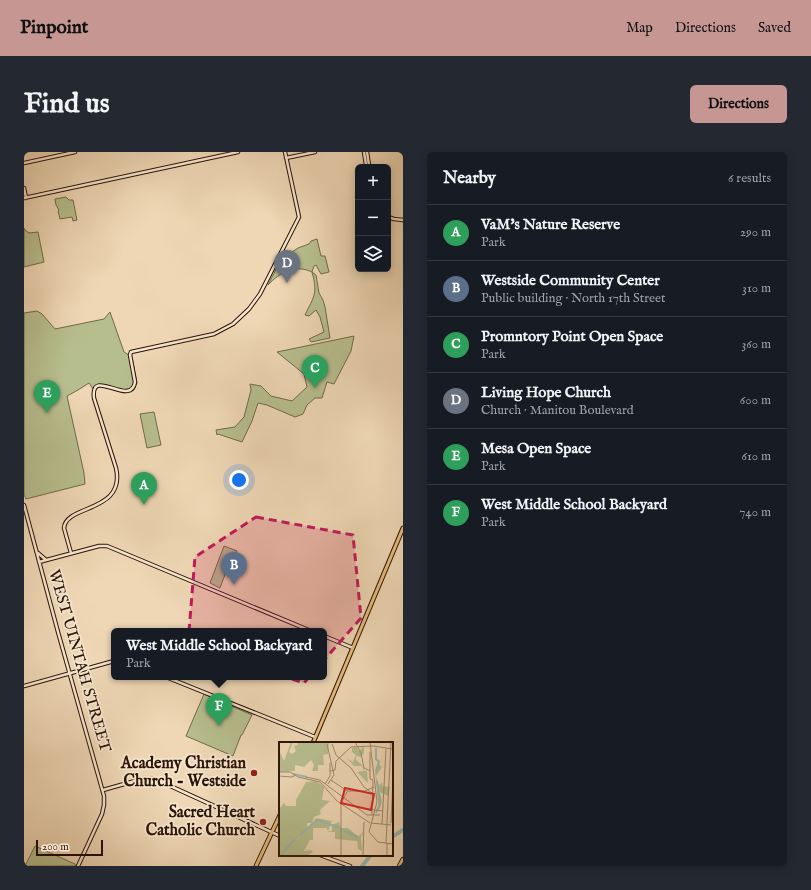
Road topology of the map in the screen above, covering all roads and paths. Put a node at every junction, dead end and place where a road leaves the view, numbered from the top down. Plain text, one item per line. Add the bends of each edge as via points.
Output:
1 (75, 152) edge
2 (238, 152) edge
3 (285, 152) edge
4 (314, 152) edge
5 (364, 152) edge
6 (367, 152) edge
7 (286, 158) junction
8 (24, 163) edge
9 (366, 164) edge
10 (369, 164) edge
11 (24, 188) edge
12 (25, 198) edge
13 (391, 218) edge
14 (403, 220) edge
15 (24, 505) edge
16 (403, 528) edge
17 (36, 552) junction
18 (71, 553) junction
19 (46, 560) junction
20 (39, 562) junction
21 (304, 628) edge
22 (327, 637) edge
23 (352, 648) junction
24 (111, 663) edge
25 (70, 674) junction
26 (173, 680) edge
27 (24, 686) edge
28 (315, 737) junction
29 (312, 742) edge
30 (103, 790) junction
31 (279, 817) edge
32 (272, 832) junction
33 (279, 836) edge
34 (323, 856) edge
35 (403, 860) edge
36 (402, 865) edge
37 (78, 866) edge
38 (256, 866) edge
39 (350, 866) edge

1 - 8 street
2 - 12 street
3 - 7 street
4 - 7 street
5 - 9 street
6 - 10 street
7 - 18 street via 298,221 260,294 244,315 214,334 131,352 135,386 125,392 104,385 99,385 94,390 94,398 116,468 117,480 108,498 66,522 64,528
11 - 12 street
13 - 14 street
15 - 17 street, WEST UINTAH STREET
16 - 23 main road
17 - 19 street
17 - 20 street, WEST UINTAH STREET
18 - 19 street
18 - 21 street via 107,546
19 - 20 street
20 - 25 street, WEST UINTAH STREET
22 - 23 street
23 - 28 main road
24 - 25 street
25 - 27 street
25 - 30 street, WEST UINTAH STREET
26 - 28 street
28 - 29 main road
30 - 32 street via 142,779 155,779
30 - 37 street, WEST UINTAH STREET via 102,814
31 - 32 main road
32 - 33 street
32 - 38 main road
34 - 39 street
35 - 36 highway

